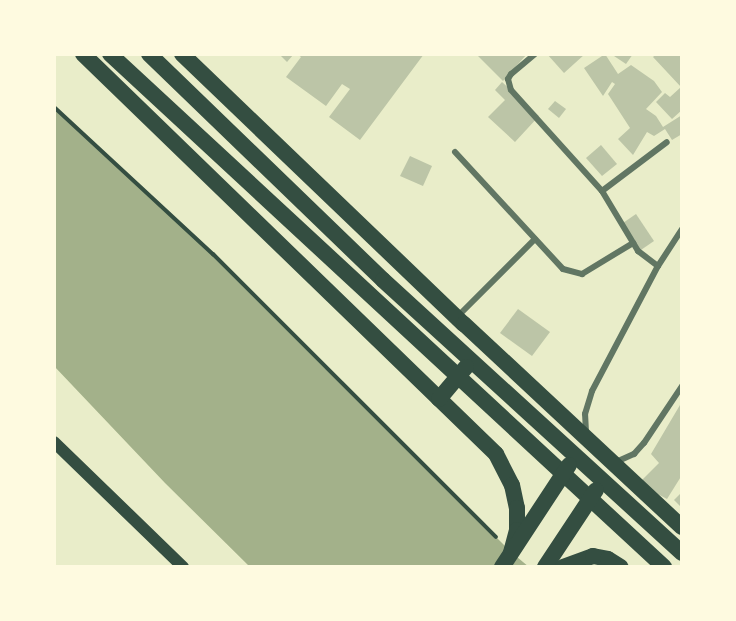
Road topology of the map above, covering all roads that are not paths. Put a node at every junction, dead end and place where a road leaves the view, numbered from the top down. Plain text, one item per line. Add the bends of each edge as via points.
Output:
1 (83, 54) edge
2 (110, 54) edge
3 (149, 54) edge
4 (182, 54) edge
5 (535, 54) edge
6 (667, 142) dead end
7 (455, 152) dead end
8 (602, 191) junction
9 (682, 229) edge
10 (535, 238) junction
11 (633, 243) junction
12 (658, 266) junction
13 (456, 317) junction
14 (485, 344) junction
15 (682, 386) edge
16 (439, 399) junction
17 (586, 440) junction
18 (54, 442) edge
19 (613, 464) junction
20 (682, 527) edge
21 (511, 552) junction
22 (682, 554) edge
23 (565, 566) edge
24 (183, 567) edge
25 (502, 567) edge
26 (545, 567) edge
27 (621, 567) edge
28 (663, 567) edge

1 - 16 highway
2 - 28 highway
3 - 22 highway via 383,280
4 - 13 highway
5 - 8 street via 511,74 511,90
6 - 8 street
7 - 10 street
8 - 11 street
9 - 12 street
10 - 11 street via 562,269 574,274 582,274
10 - 13 street
11 - 12 street
12 - 17 street via 592,391 585,414
13 - 14 highway
14 - 16 highway
14 - 17 highway
15 - 19 street via 644,443 634,454
16 - 21 highway via 496,454 508,475 517,519
17 - 19 highway
17 - 21 highway
18 - 24 main road
19 - 20 highway
19 - 26 highway
21 - 25 highway
23 - 27 highway via 593,556

